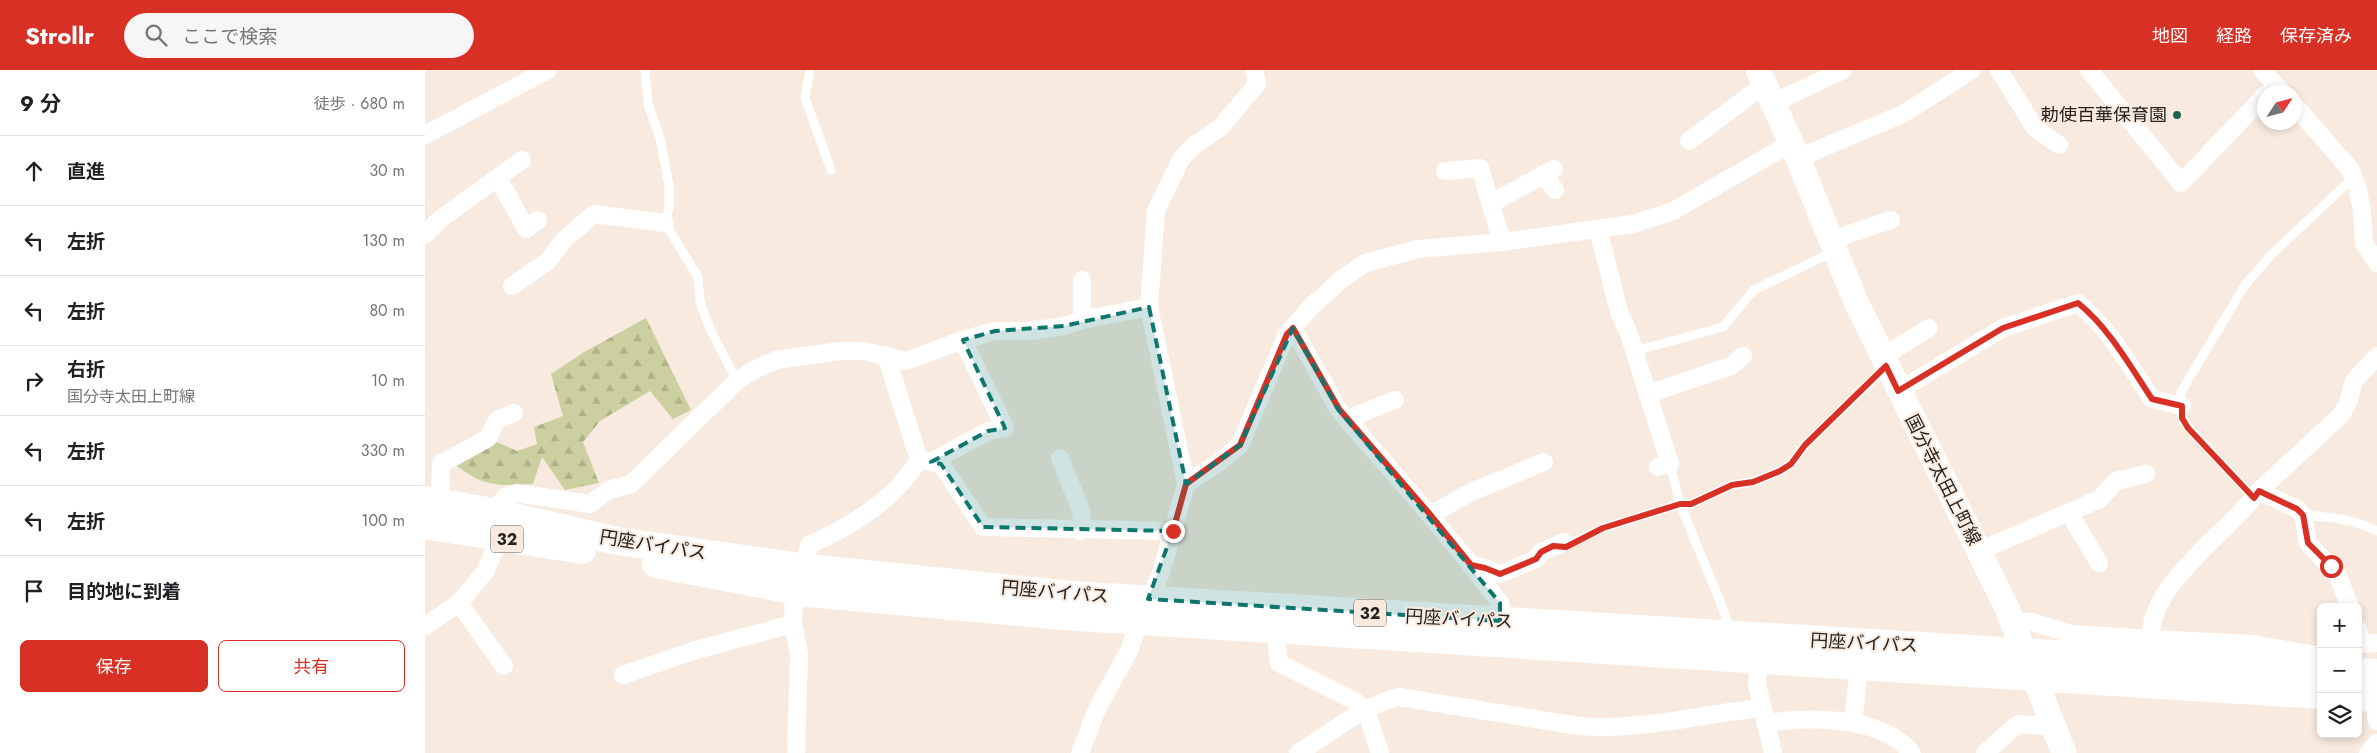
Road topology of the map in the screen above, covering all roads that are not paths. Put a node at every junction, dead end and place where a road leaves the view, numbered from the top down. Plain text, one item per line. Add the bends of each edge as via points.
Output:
1 (548, 70) edge
2 (645, 70) edge
3 (810, 70) edge
4 (1254, 70) edge
5 (1843, 70) edge
6 (1972, 70) edge
7 (1999, 70) edge
8 (2089, 70) edge
9 (2262, 70) edge
10 (2269, 85) edge
11 (1766, 86) edge
12 (2257, 106) edge
13 (2302, 114) edge
14 (425, 135) edge
15 (1689, 141) dead end
16 (2059, 145) dead end
17 (1794, 150) junction
18 (522, 160) dead end
19 (831, 170) dead end
20 (1445, 171) dead end
21 (2354, 177) junction
22 (498, 178) junction
23 (1555, 190) dead end
24 (1490, 204) junction
25 (538, 220) dead end
26 (1891, 220) dead end
27 (665, 223) junction
28 (427, 226) edge
29 (1598, 229) junction
30 (1502, 242) junction
31 (1833, 245) junction
32 (2377, 263) edge
33 (1082, 280) dead end
34 (512, 286) dead end
35 (1149, 306) junction
36 (1082, 320) junction
37 (1293, 328) junction
38 (1929, 328) dead end
39 (963, 340) junction
40 (1635, 351) junction
41 (886, 355) junction
42 (1743, 356) dead end
43 (2377, 356) edge
44 (1884, 361) junction
45 (737, 381) junction
46 (1898, 391) junction
47 (1648, 394) junction
48 (1395, 400) dead end
49 (2182, 406) junction
50 (514, 413) dead end
51 (1347, 419) junction
52 (1060, 458) dead end
53 (925, 461) junction
54 (1545, 462) dead end
55 (1664, 466) joint
56 (2146, 474) dead end
57 (1186, 484) junction
58 (2256, 495) junction
59 (433, 500) edge
60 (1680, 504) junction
61 (2069, 513) junction
62 (1430, 515) junction
63 (2303, 515) junction
64 (425, 525) edge
65 (496, 525) junction
66 (1080, 531) junction
67 (1173, 531) junction
68 (2377, 531) edge
69 (1558, 544) joint
70 (1979, 552) junction
71 (2099, 563) dead end
72 (1471, 565) junction
73 (799, 579) junction
74 (459, 603) junction
75 (2348, 603) edge
76 (1143, 610) junction
77 (1501, 621) junction
78 (2012, 622) junction
79 (793, 624) junction
80 (425, 626) edge
81 (1275, 630) junction
82 (1731, 635) junction
83 (2151, 639) junction
84 (2362, 641) edge
85 (2377, 643) edge
86 (2025, 653) junction
87 (2317, 655) edge
88 (2362, 659) edge
89 (2377, 660) edge
90 (1759, 661) junction
91 (504, 666) dead end
92 (1859, 667) junction
93 (2317, 670) edge
94 (623, 675) dead end
95 (2035, 678) junction
96 (2362, 679) edge
97 (2317, 695) edge
98 (2373, 698) edge
99 (1366, 711) junction
100 (1764, 715) junction
101 (1853, 723) junction
102 (2054, 726) junction
103 (2377, 743) edge
104 (796, 753) edge
105 (1080, 753) edge
106 (1298, 753) edge
107 (1380, 753) edge
108 (1773, 753) edge
109 (1912, 753) edge
110 (1985, 753) edge
111 (2064, 753) edge
112 (2368, 753) edge

1 - 14 street
2 - 27 lane via 648,104 660,138 669,185
3 - 19 lane via 805,98
4 - 35 street via 1257,84 1240,107 1221,127 1193,146 1170,178 1156,211
5 - 11 street
6 - 17 street via 1903,114
7 - 16 street via 2035,128
8 - 12 street via 2181,183
9 - 10 street
11 - 15 street
11 - 17 main road, 国分寺太田上町線
13 - 21 street
17 - 29 street via 1673,211 1633,224
17 - 31 main road, 国分寺太田上町線
18 - 22 street
20 - 24 street via 1480,168
21 - 32 street via 2362,211 2364,243
21 - 49 lane via 2272,254 2245,285 2181,392
22 - 25 street via 526,230
22 - 28 street
23 - 24 street via 1549,171
24 - 30 street
26 - 31 street
27 - 34 street via 594,214 564,240 548,260
27 - 45 lane via 698,277 700,302
29 - 30 street
29 - 40 street via 1620,315
30 - 37 street via 1418,249 1365,263 1311,306
31 - 40 lane via 1754,290 1723,326
31 - 44 main road, 国分寺太田上町線
33 - 36 street
35 - 36 street
35 - 57 street
36 - 39 street via 1029,331 995,331
37 - 51 street
37 - 57 street via 1287,334 1240,445
38 - 44 street
39 - 41 street via 906,362
39 - 53 street via 1005,428 988,431
40 - 47 street
41 - 45 street via 841,351 776,360
41 - 53 street
42 - 47 street via 1731,366
43 - 58 street via 2354,381 2341,414
44 - 46 main road, 国分寺太田上町線
44 - 60 lane via 1791,464 1753,482 1732,485 1691,504
45 - 65 street via 631,484 609,490 590,504 516,493 505,497
46 - 49 street via 2003,328 2078,303 2119,351 2152,399
46 - 70 main road, 国分寺太田上町線
47 - 55 street
48 - 51 street
49 - 58 lane via 2182,418 2188,428
50 - 59 street via 497,420 488,438 441,464
51 - 62 street
52 - 66 street via 1083,513
53 - 66 street via 941,464 983,527
53 - 73 street via 870,512 809,544
54 - 62 street via 1471,492
55 - 60 lane
56 - 61 street via 2116,481 2100,499
57 - 67 street
58 - 63 street via 2297,509
58 - 83 street via 2173,582 2161,600 2151,627
59 - 65 highway, 円座バイパス / 32
60 - 69 lane via 1603,528 1566,547
60 - 82 lane
61 - 70 street
61 - 71 street
62 - 72 street
63 - 68 lane via 2342,518
63 - 75 street via 2308,543 2338,576
64 - 65 highway, 円座バイパス / 32
65 - 73 highway, 円座バイパス / 32 via 617,541
65 - 74 street via 485,572
66 - 67 street
67 - 76 street via 1161,573
69 - 72 street via 1541,552 1536,559 1500,574
70 - 78 main road, 国分寺太田上町線
72 - 77 street via 1500,603
73 - 76 highway, 円座バイパス / 32 via 1073,595
73 - 79 street
74 - 80 street
74 - 91 street
76 - 77 highway, 円座バイパス / 32
76 - 81 highway, 円座バイパス / 32
76 - 105 street via 1129,651 1098,707
77 - 82 highway, 円座バイパス / 32
78 - 83 street via 2032,622 2071,634
78 - 86 main road, 国分寺太田上町線
79 - 94 street via 696,650
79 - 104 street via 799,654
81 - 90 highway, 円座バイパス / 32
81 - 99 street via 1279,663 1355,701
82 - 86 highway, 円座バイパス / 32
83 - 87 street via 2253,644
84 - 85 street via 2363,644
86 - 93 highway, 円座バイパス / 32
86 - 95 main road, 国分寺太田上町線
88 - 89 street
90 - 92 highway, 円座バイパス / 32
90 - 100 street via 1757,684
92 - 95 highway, 円座バイパス / 32
92 - 101 street
95 - 97 highway, 円座バイパス / 32
95 - 102 main road, 国分寺太田上町線
96 - 98 highway
99 - 100 street via 1387,700 1399,698 1601,728 1648,726 1724,711
99 - 106 street
99 - 107 street
100 - 101 street
100 - 108 street
101 - 109 street via 1890,737
102 - 110 street via 2018,724
102 - 111 main road, 国分寺太田上町線
103 - 112 street

